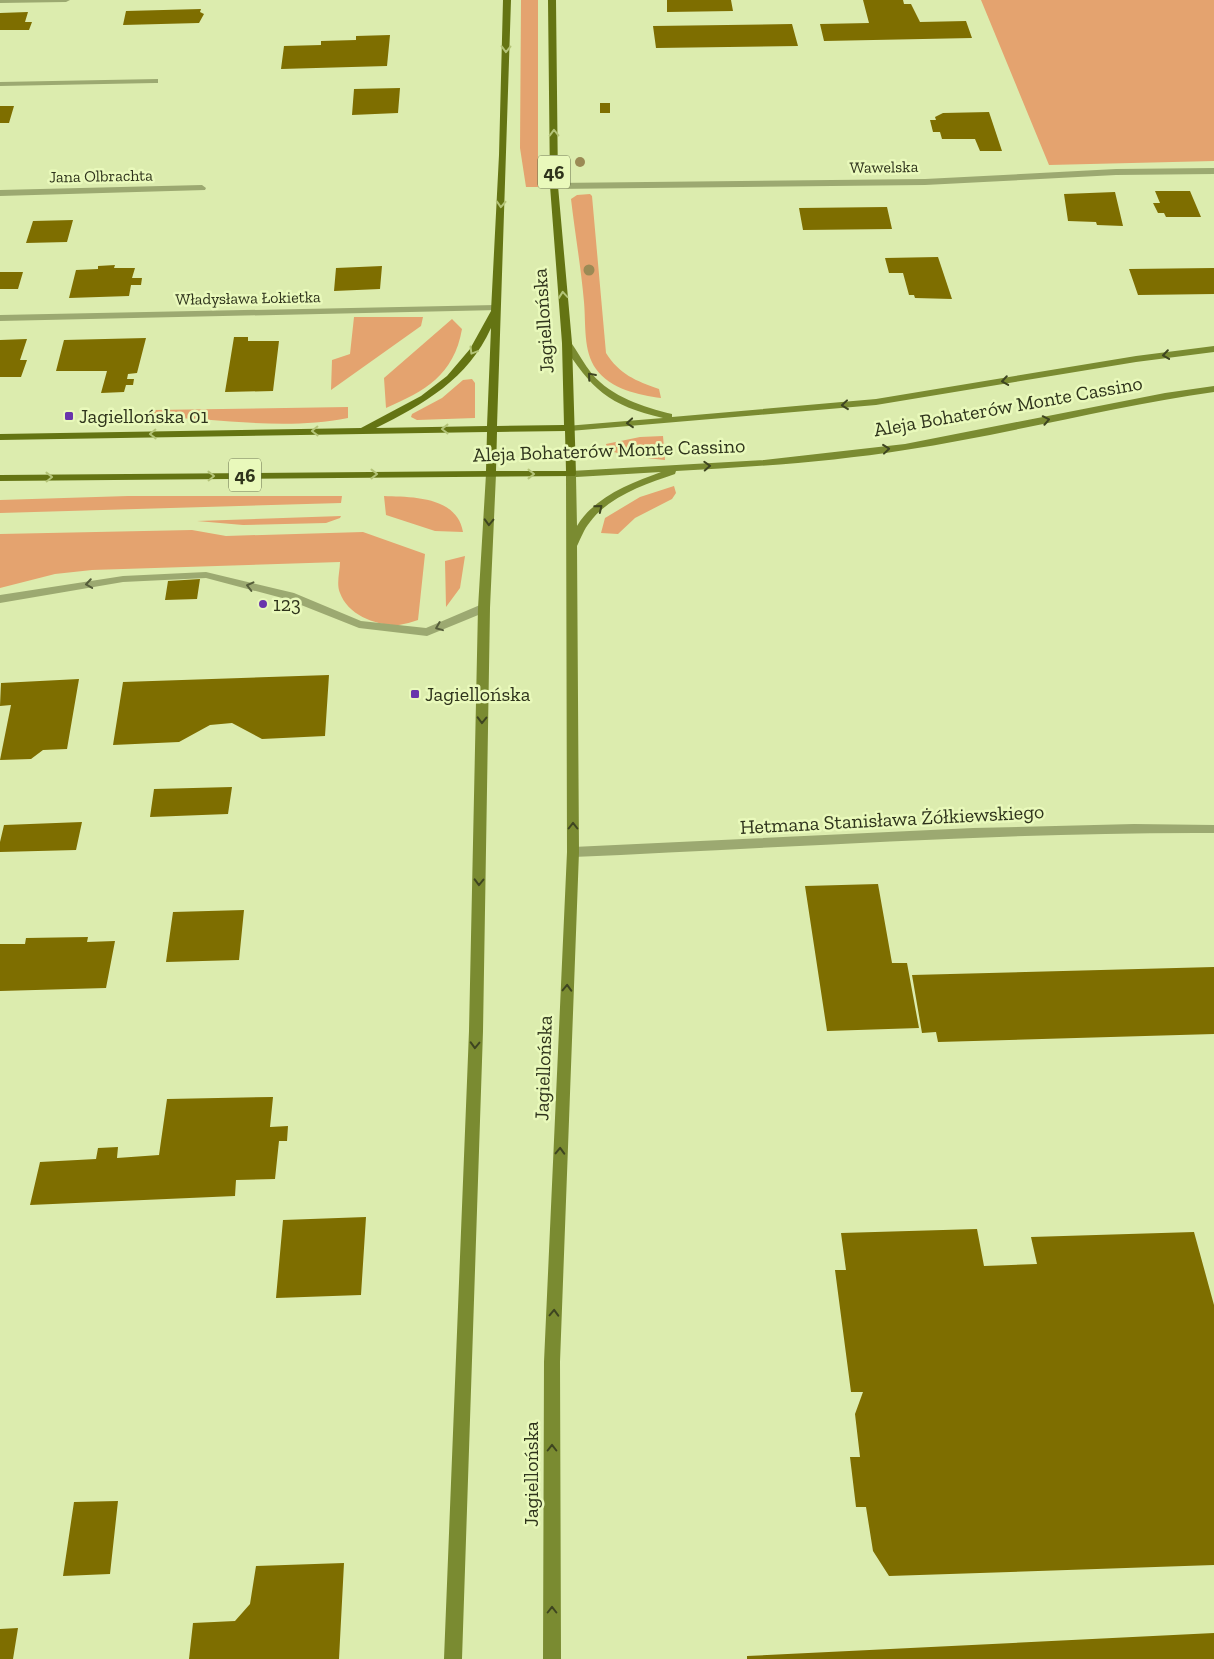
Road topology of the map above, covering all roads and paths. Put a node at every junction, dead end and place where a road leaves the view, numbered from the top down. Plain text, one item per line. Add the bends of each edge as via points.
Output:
1 (66, 0) edge
2 (507, 0) edge
3 (552, 0) edge
4 (0, 1) edge
5 (155, 81) dead end
6 (0, 84) edge
7 (1214, 171) edge
8 (554, 186) junction
9 (202, 188) dead end
10 (0, 193) edge
11 (496, 308) junction
12 (0, 318) edge
13 (567, 343) junction
14 (1214, 349) edge
15 (1214, 389) edge
16 (680, 418) junction
17 (570, 428) junction
18 (493, 429) junction
19 (364, 430) junction
20 (0, 437) edge
21 (689, 466) junction
22 (491, 474) junction
23 (571, 474) junction
24 (0, 478) edge
25 (571, 548) junction
26 (0, 599) edge
27 (484, 608) junction
28 (1214, 829) edge
29 (573, 852) junction
30 (453, 1659) edge
31 (552, 1659) edge

1 - 4 street
2 -> 11 main road, Jagiellońska
8 -> 3 main road, Jagiellońska / 46
5 - 6 street
7 - 8 street, Wawelska via 1116,172 925,182
13 -> 8 main road, Jagiellońska / 46
9 - 10 street, Jana Olbrachta
11 - 12 street, Władysława Łokietka
11 - 18 main road, Jagiellońska
11 -> 19 main road via 473,353 455,376 412,405
16 -> 13 street via 652,413 610,395 590,377
13 - 17 main road, Jagiellońska / 46
14 -> 16 street, Aleja Bohaterów Monte Cassino via 876,402
21 -> 15 street, Aleja Bohaterów Monte Cassino via 764,463 905,447
16 -> 17 street, Aleja Bohaterów Monte Cassino
17 - 18 main road, Aleja Bohaterów Monte Cassino
17 - 23 main road, Jagiellońska / 46
18 -> 19 main road, Aleja Bohaterów Monte Cassino / 46
18 - 22 main road, Jagiellońska
19 -> 20 main road, Aleja Bohaterów Monte Cassino / 46
21 - 23 street, Aleja Bohaterów Monte Cassino
25 -> 21 street via 587,518 614,496 652,478
22 -> 23 main road, Aleja Bohaterów Monte Cassino / 46
24 -> 22 main road, Aleja Bohaterów Monte Cassino / 46
22 -> 27 street, Jagiellońska
23 - 25 street, Jagiellońska
29 -> 25 street, Jagiellońska
27 -> 26 street via 427,632 359,624 290,596 206,575 123,579
27 -> 30 street, Jagiellońska via 475,1041
28 - 29 street, Hetmana Stanisława Żółkiewskiego via 1057,829
31 -> 29 street, Jagiellońska via 552,1362

